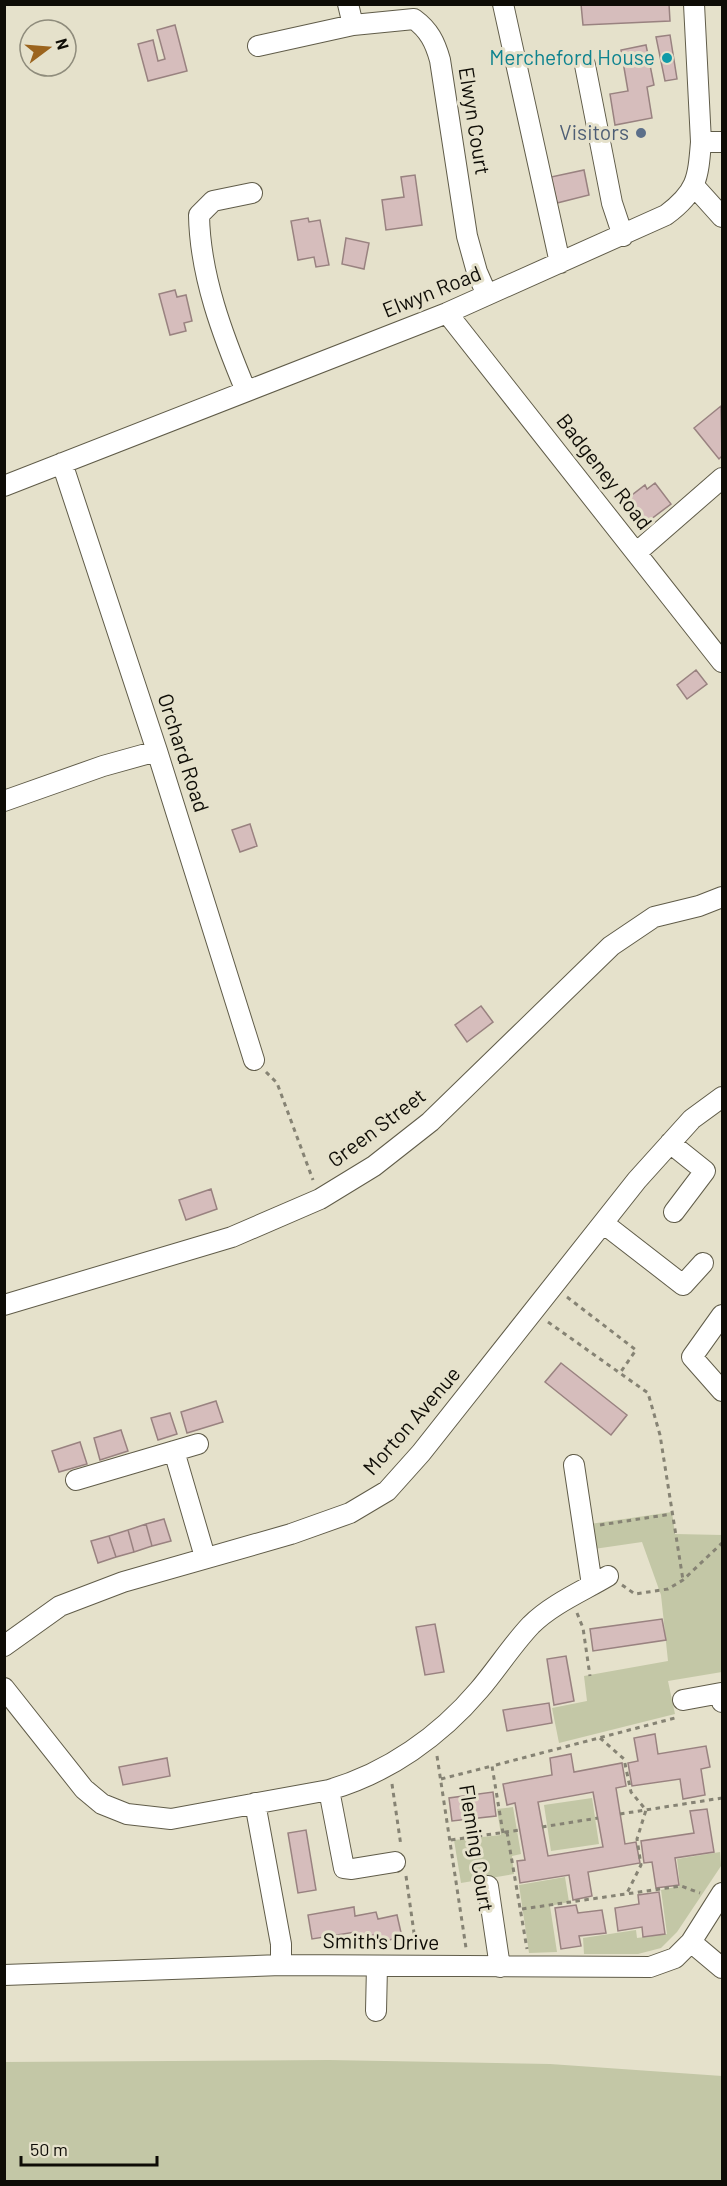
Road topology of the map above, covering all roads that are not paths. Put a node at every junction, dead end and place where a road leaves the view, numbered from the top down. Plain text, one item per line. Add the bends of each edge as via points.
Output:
1 (348, 4) edge
2 (503, 4) edge
3 (694, 4) edge
4 (353, 25) junction
5 (258, 46) dead end
6 (585, 65) dead end
7 (701, 142) junction
8 (723, 142) edge
9 (695, 188) junction
10 (252, 193) dead end
11 (723, 217) edge
12 (623, 236) junction
13 (560, 263) junction
14 (487, 296) junction
15 (447, 313) junction
16 (246, 391) junction
17 (62, 463) junction
18 (723, 478) edge
19 (5, 484) edge
20 (636, 553) junction
21 (723, 662) edge
22 (157, 751) junction
23 (4, 801) edge
24 (723, 897) edge
25 (254, 1060) road end
26 (723, 1097) edge
27 (670, 1143) junction
28 (674, 1212) dead end
29 (603, 1223) junction
30 (703, 1263) dead end
31 (4, 1305) edge
32 (723, 1315) edge
33 (723, 1391) edge
34 (198, 1444) dead end
35 (174, 1451) junction
36 (574, 1465) dead end
37 (76, 1480) dead end
38 (205, 1557) junction
39 (4, 1646) edge
40 (4, 1688) edge
41 (722, 1697) edge
42 (683, 1700) road end
43 (329, 1790) junction
44 (255, 1803) junction
45 (395, 1862) dead end
46 (488, 1886) dead end
47 (720, 1897) edge
48 (691, 1942) junction
49 (280, 1965) junction
50 (377, 1966) junction
51 (500, 1967) junction
52 (723, 1968) edge
53 (4, 1975) edge
54 (376, 2011) dead end

1 - 4 street
2 - 13 street
3 - 7 street
4 - 5 street, Elwyn Court
4 - 14 street, Elwyn Court via 414,19 436,44 467,236
6 - 12 street via 612,202
7 - 8 street
7 - 9 street
9 - 11 street
9 - 12 street, Elwyn Road via 666,215
10 - 16 street via 213,201 199,215 199,240 211,290
12 - 13 street, Elwyn Road
13 - 14 street, Elwyn Road
14 - 15 street, Elwyn Road
15 - 16 street, Elwyn Road
15 - 20 street, Badgeney Road
16 - 17 street, Elwyn Road
17 - 19 street, Elwyn Road
17 - 22 street, Orchard Road
18 - 20 street
20 - 21 street, Badgeney Road
22 - 23 street
22 - 25 street, Orchard Road
24 - 31 street, Green Street via 654,917 611,946 430,1122 374,1166 320,1199 231,1237
26 - 27 street, Morton Avenue via 692,1119
27 - 28 street via 705,1171
27 - 29 street, Morton Avenue
29 - 30 street via 683,1285
29 - 38 street, Morton Avenue via 387,1491 350,1513
32 - 33 street via 692,1357
34 - 35 street
35 - 37 street
35 - 38 street
36 - 43 street via 584,1527 600,1581 532,1624 478,1691 434,1737 389,1764
38 - 39 street, Morton Avenue via 60,1606
40 - 44 street via 84,1789 102,1804 126,1814 171,1819
41 - 42 street
43 - 44 street
43 - 45 street via 344,1868
44 - 49 street via 281,1944
46 - 51 street
47 - 48 street, Smith's Drive
48 - 51 street, Smith's Drive via 675,1958 650,1967
48 - 52 street
49 - 50 street, Smith's Drive
49 - 53 street, Smith's Drive
50 - 51 street, Smith's Drive
50 - 54 street

